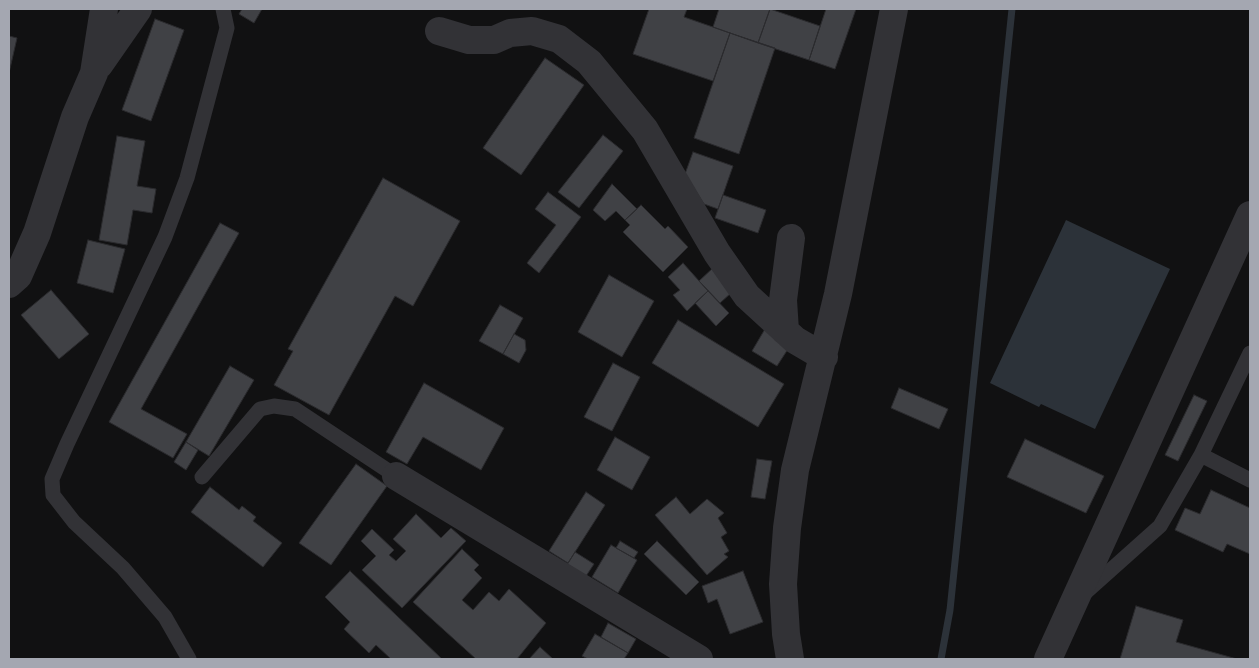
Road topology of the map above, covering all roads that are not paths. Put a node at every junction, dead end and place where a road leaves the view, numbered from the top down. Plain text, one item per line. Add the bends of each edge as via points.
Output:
1 (104, 9) edge
2 (138, 9) edge
3 (223, 9) edge
4 (894, 9) edge
5 (439, 31) dead end
6 (94, 73) junction
7 (1250, 215) edge
8 (791, 238) dead end
9 (9, 284) edge
10 (785, 331) junction
11 (1250, 353) edge
12 (824, 357) junction
13 (1200, 455) junction
14 (396, 476) joint
15 (202, 477) dead end
16 (1250, 480) edge
17 (1077, 600) junction
18 (671, 651) edge
19 (189, 659) edge
20 (699, 659) edge
21 (790, 659) edge
22 (1048, 659) edge

1 - 6 street
2 - 6 street
3 - 19 lane via 226,28 181,195 165,237 52,479 53,495 74,522 123,568 164,617
4 - 12 street
5 - 10 street via 469,40 494,40 510,33 532,31 559,39 589,62 645,130 717,253 742,289
6 - 9 street via 75,117 37,233 18,276
7 - 17 street
8 - 10 street via 783,300
10 - 12 street
11 - 13 lane
12 - 21 street via 802,433 786,528 783,584
13 - 16 lane
13 - 17 lane via 1160,526
14 - 15 lane via 295,409 274,406 260,409
14 - 18 street
17 - 22 street
18 - 20 street

